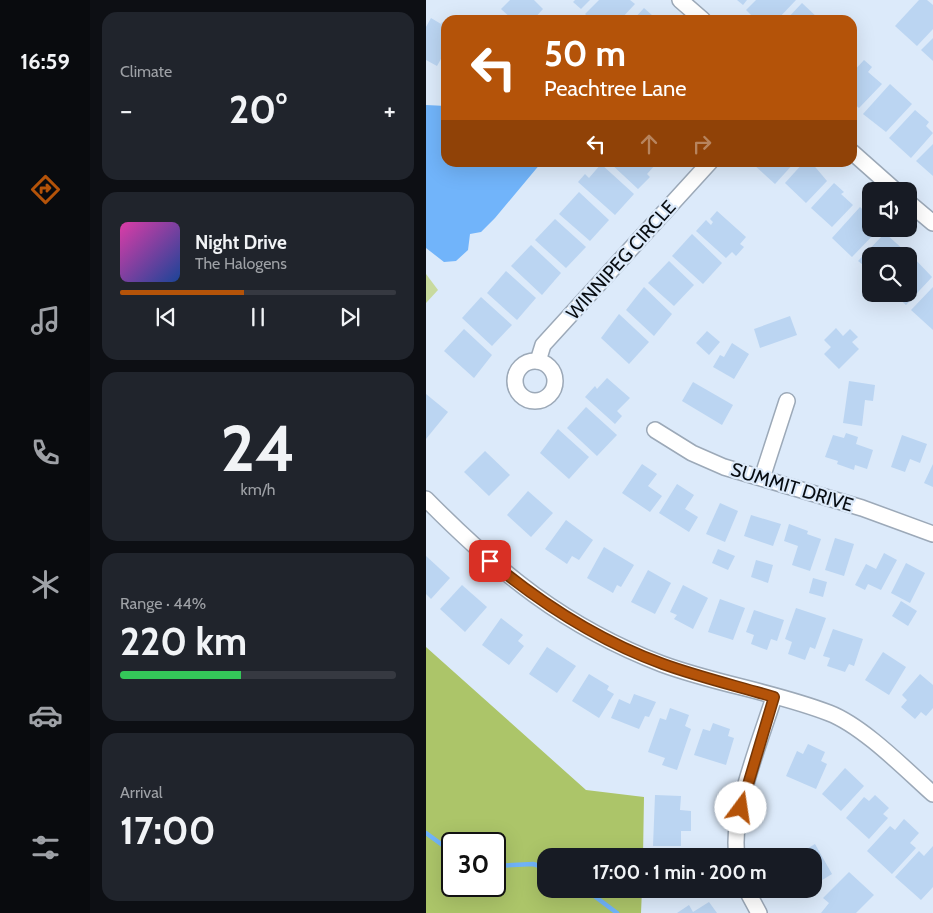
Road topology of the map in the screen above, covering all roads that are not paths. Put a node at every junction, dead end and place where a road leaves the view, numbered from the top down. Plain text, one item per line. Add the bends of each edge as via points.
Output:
1 (680, 0) edge
2 (697, 15) edge
3 (857, 156) edge
4 (705, 167) edge
5 (886, 182) edge
6 (917, 210) edge
7 (933, 223) edge
8 (538, 361) dead end
9 (787, 401) dead end
10 (655, 430) dead end
11 (762, 478) junction
12 (426, 499) edge
13 (933, 534) edge
14 (774, 697) junction
15 (933, 794) edge
16 (736, 848) edge
17 (751, 898) edge
18 (759, 913) edge

1 - 2 street
3 - 5 street
4 - 8 street, WINNIPEG CIRCLE via 543,345
6 - 7 street
9 - 11 street
10 - 11 street, SUMMIT DRIVE via 692,453
11 - 13 street, SUMMIT DRIVE via 862,508
12 - 14 street via 475,548 564,617 663,664
14 - 15 street via 830,713 871,739
14 - 16 street via 745,792 734,840
17 - 18 street

